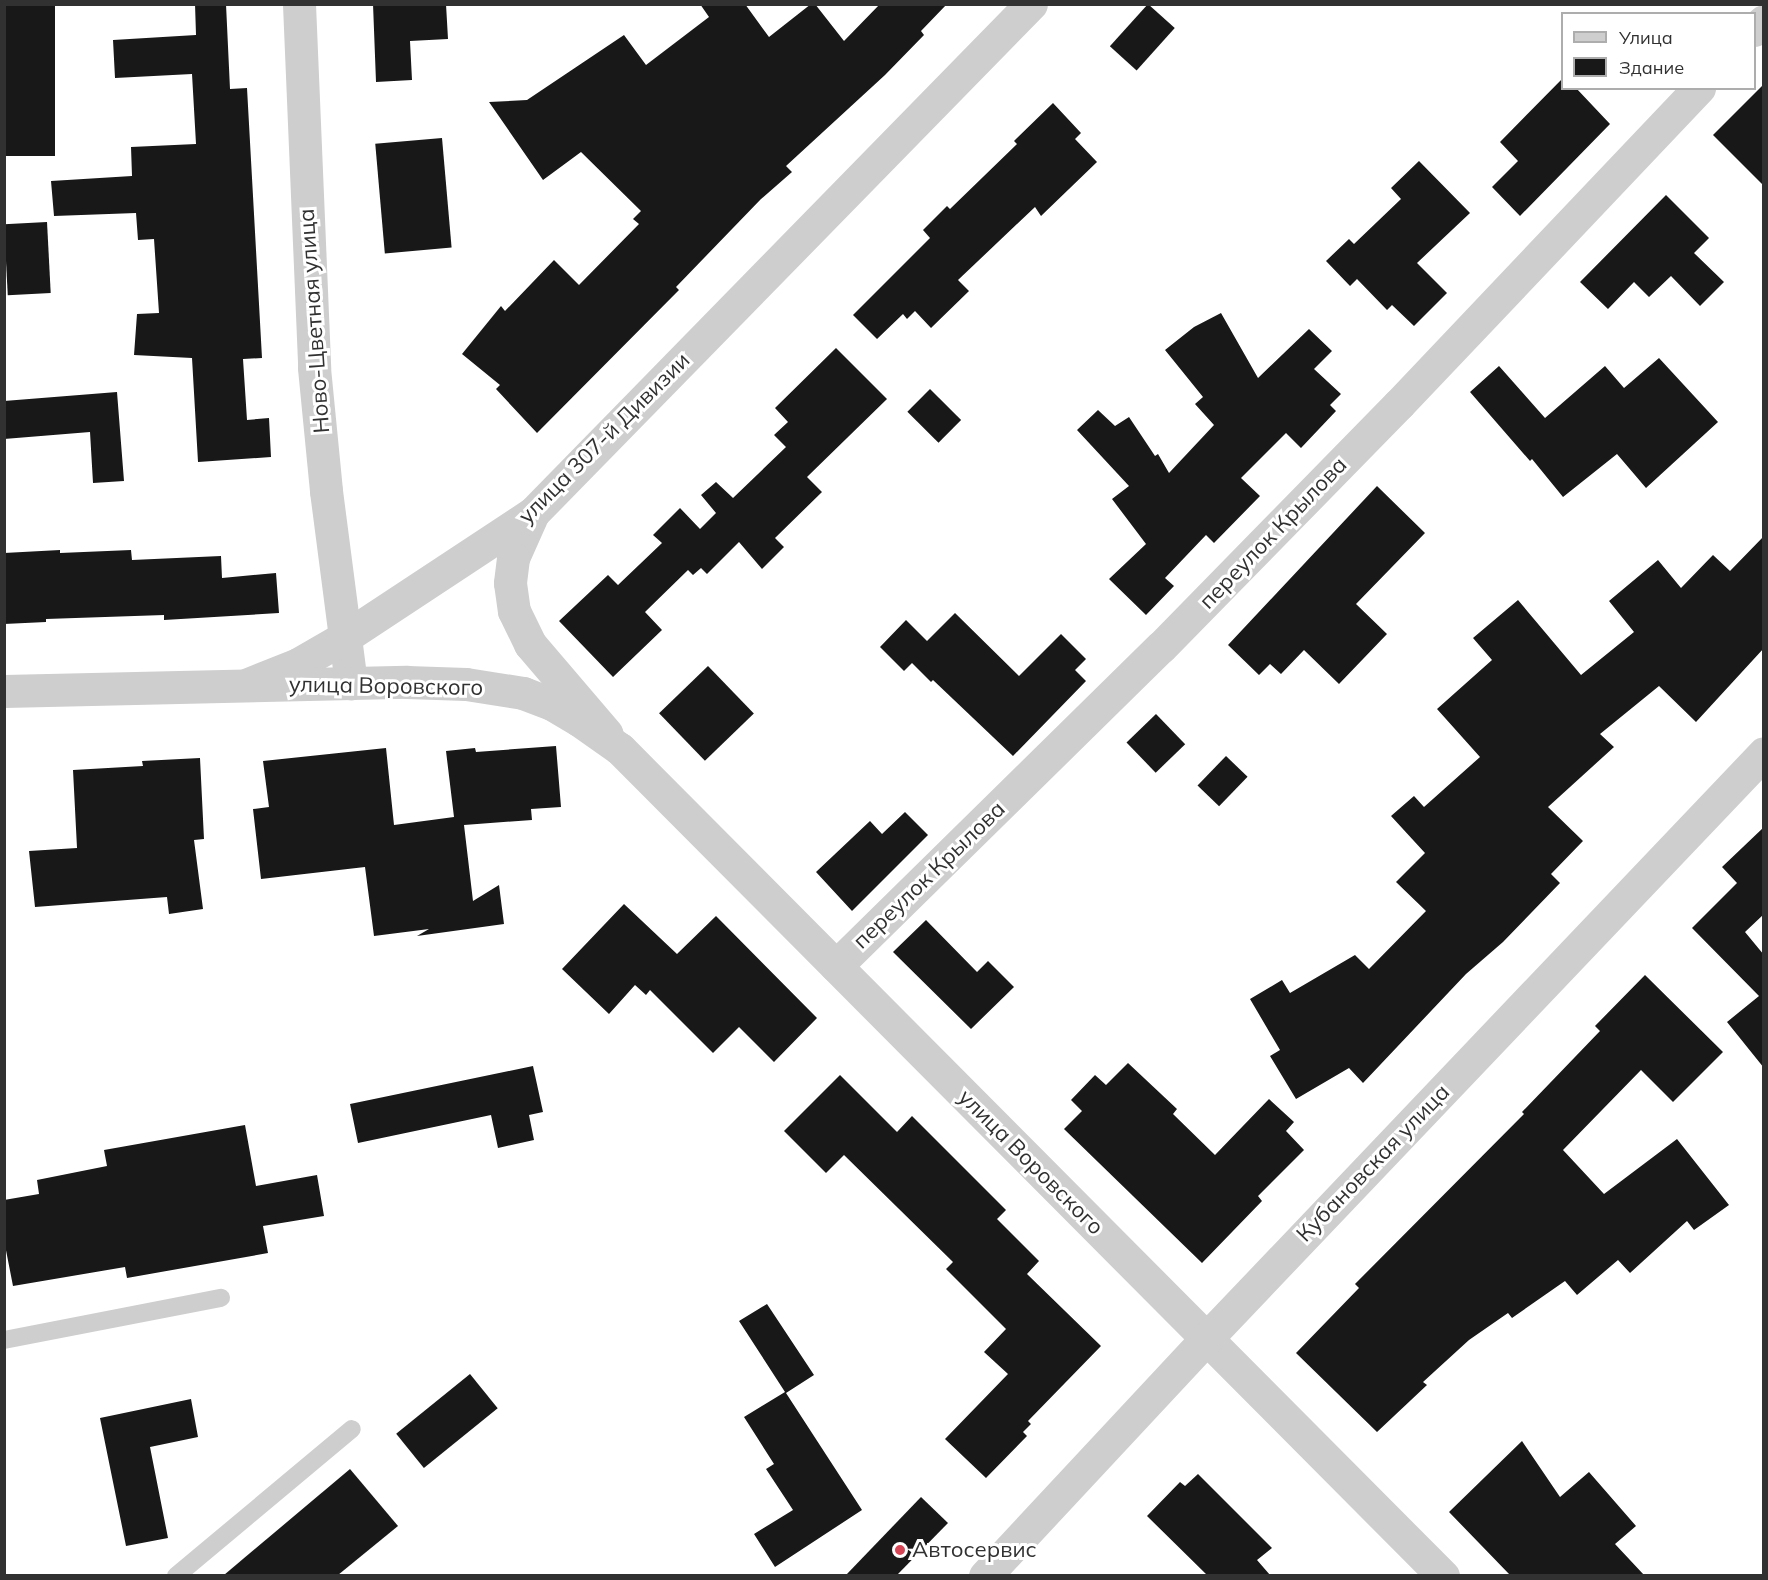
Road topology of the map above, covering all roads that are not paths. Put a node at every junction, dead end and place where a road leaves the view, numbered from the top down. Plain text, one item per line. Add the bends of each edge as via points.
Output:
1 (299, 4) edge
2 (1030, 4) edge
3 (1697, 90) edge
4 (533, 513) junction
5 (345, 637) junction
6 (351, 683) junction
7 (244, 685) junction
8 (4, 691) edge
9 (620, 748) junction
10 (1764, 753) edge
11 (836, 966) junction
12 (221, 1298) dead end
13 (1206, 1339) junction
14 (4, 1340) edge
15 (352, 1428) dead end
16 (176, 1575) edge
17 (985, 1575) edge
18 (1443, 1575) edge

1 - 5 street, Ново-Цветная улица via 314,368
2 - 4 street, улица 307-й Дивизии
3 - 11 street, переулок Крылова via 1161,647
4 - 5 street, улица 307-й Дивизии
4 - 9 street, улица Воровского via 513,558 510,583 514,611 530,644
5 - 6 street, Ново-Цветная улица
5 - 7 street, улица 307-й Дивизии via 298,664
6 - 7 street, улица Воровского
6 - 9 street, улица Воровского via 466,684 523,693 552,704
7 - 8 street, улица 307-й Дивизии
9 - 11 street, улица Воровского
10 - 13 street, Кубановская улица
11 - 13 street, улица Воровского
12 - 14 lane
13 - 17 street, Кубановская улица
13 - 18 street, улица Воровского
15 - 16 lane

